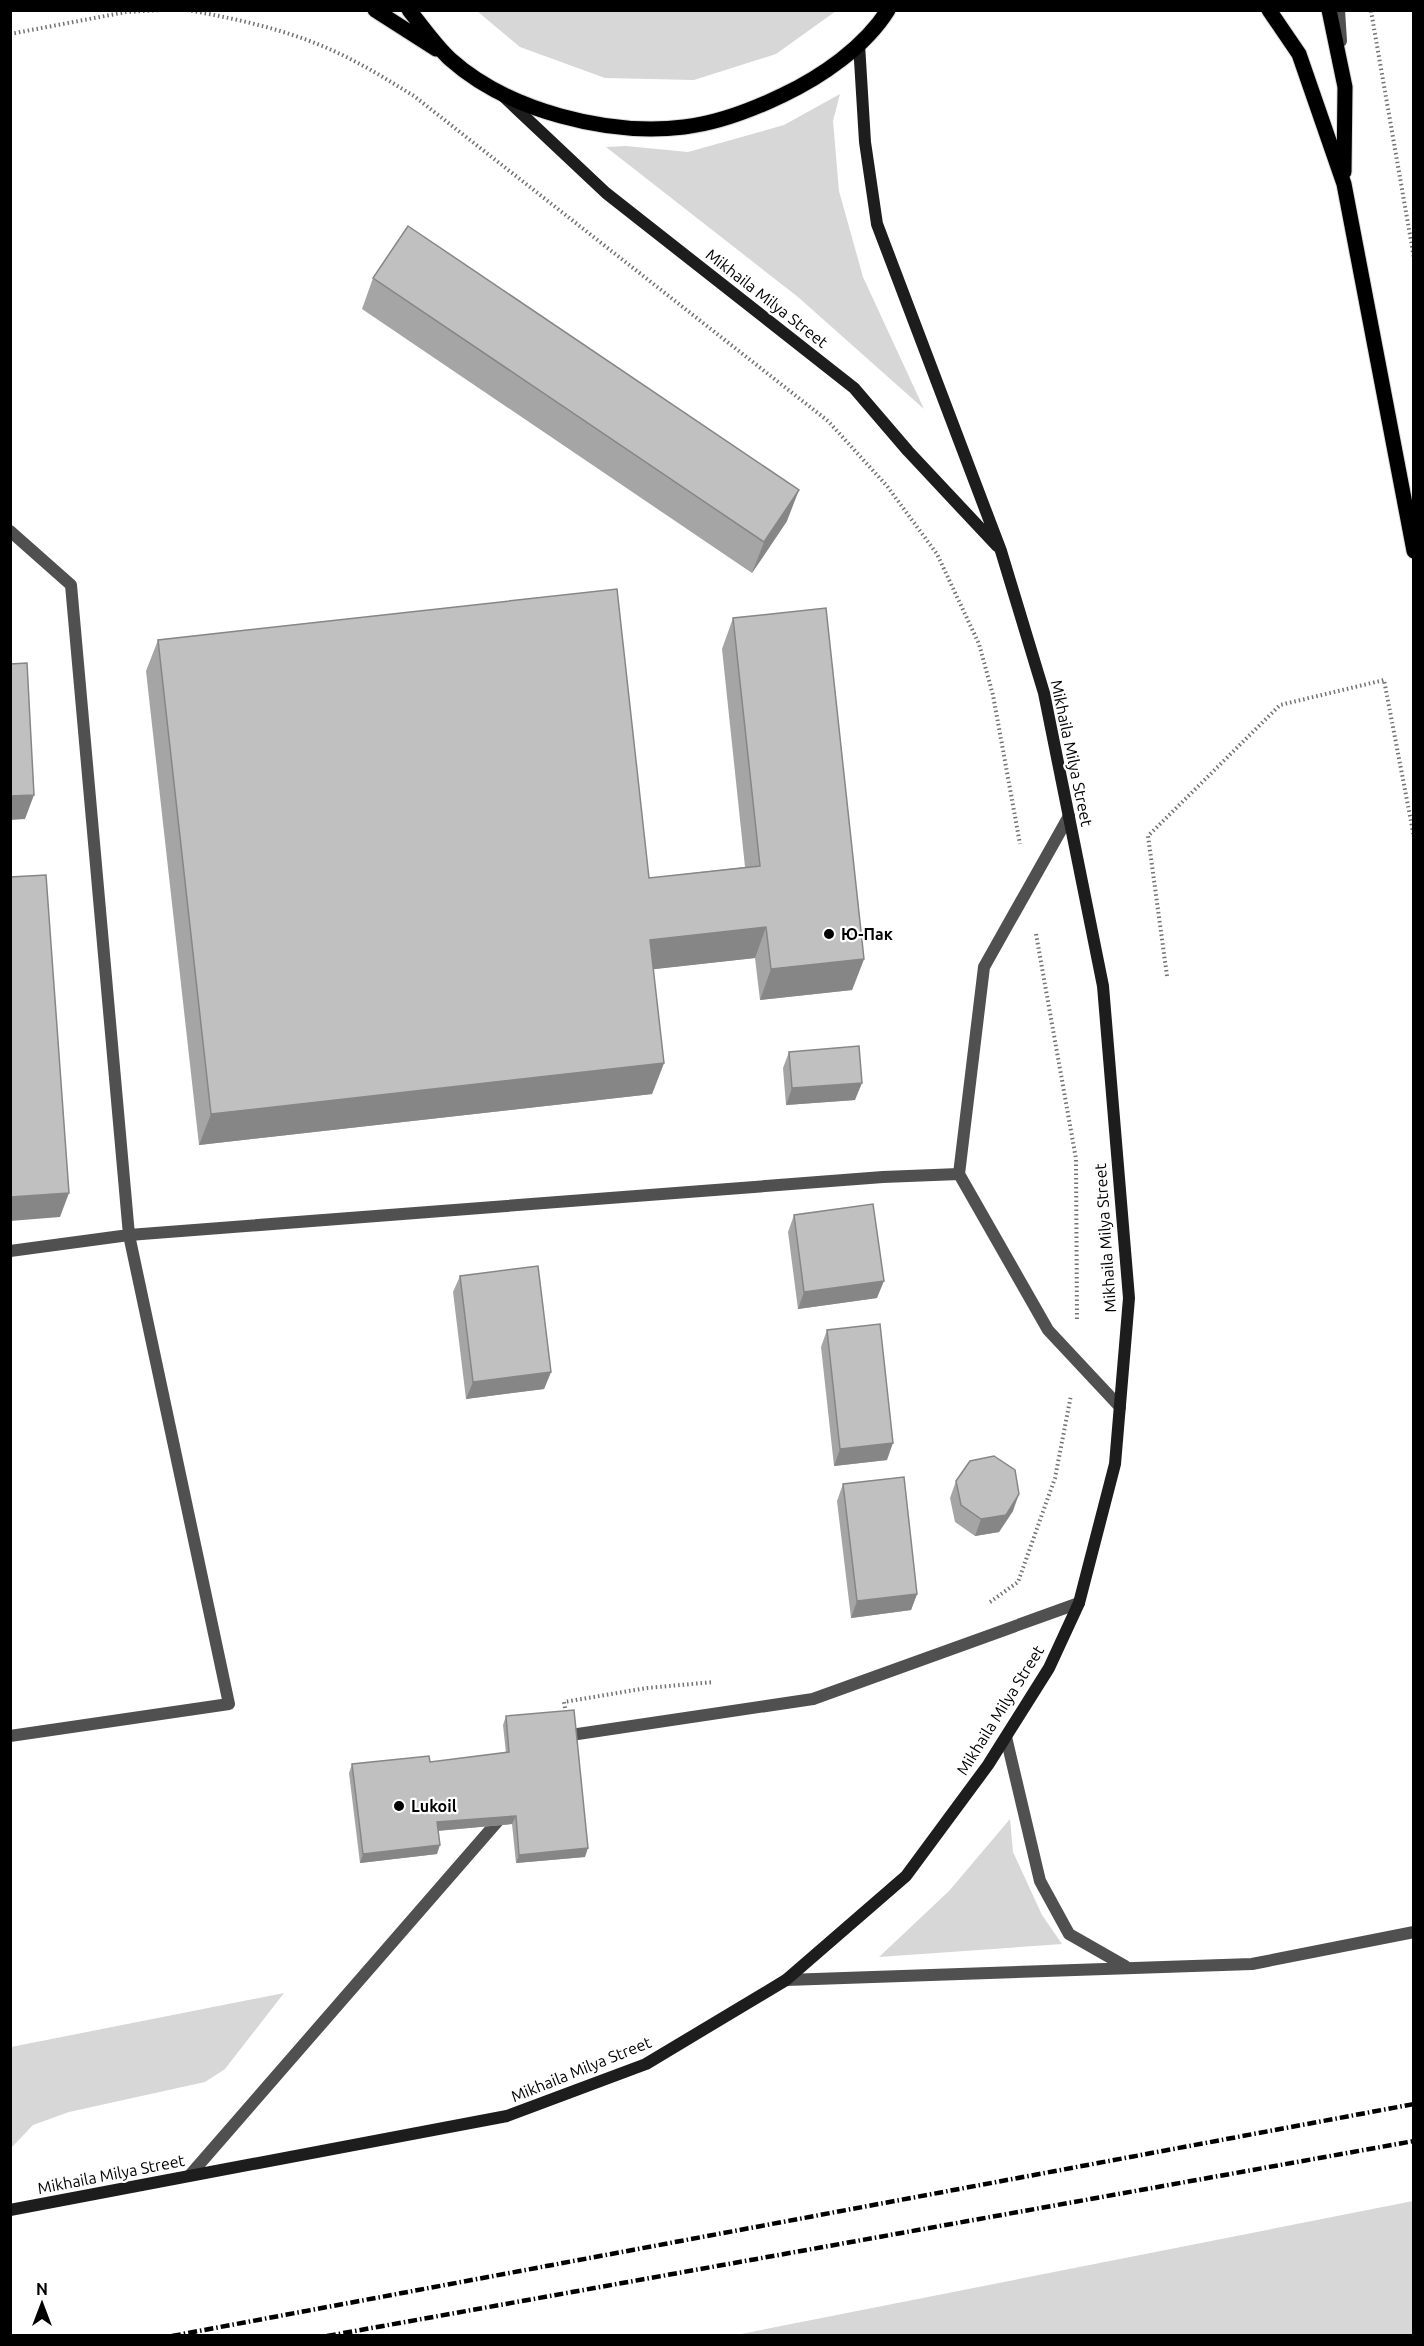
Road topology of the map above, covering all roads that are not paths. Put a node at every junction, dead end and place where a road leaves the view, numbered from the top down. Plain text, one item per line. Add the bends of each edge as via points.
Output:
1 (375, 10) edge
2 (409, 10) edge
3 (898, 10) edge
4 (1269, 10) edge
5 (1329, 10) edge
6 (1339, 10) edge
7 (885, 15) edge
8 (859, 44) junction
9 (451, 59) junction
10 (1345, 87) junction
11 (495, 89) junction
12 (1344, 184) junction
13 (10, 531) edge
14 (1001, 551) junction
15 (1413, 551) edge
16 (1069, 816) junction
17 (959, 1174) junction
18 (129, 1235) junction
19 (10, 1251) edge
20 (1120, 1407) junction
21 (1079, 1603) junction
22 (10, 1736) edge
23 (1005, 1737) junction
24 (557, 1751) edge
25 (515, 1800) edge
26 (1413, 1932) edge
27 (1126, 1967) junction
28 (786, 1980) junction
29 (190, 2175) junction
30 (10, 2210) edge

1 - 9 main road
2 - 9 main road
3 - 7 main road
4 - 12 main road via 1299,54
5 - 10 main road
6 - 10 lane
7 - 8 main road
8 - 11 main road via 807,84 748,112 684,127 619,128 555,115
8 - 14 main road, Mikhaila Milya Street via 865,142 877,224
9 - 11 main road
10 - 12 main road
11 - 14 main road, Mikhaila Milya Street via 606,192 854,388
12 - 15 main road
13 - 18 lane via 71,585
14 - 16 main road, Mikhaila Milya Street via 1044,693
16 - 17 lane via 984,967
16 - 20 main road, Mikhaila Milya Street via 1104,998 1129,1298
17 - 18 lane
17 - 20 lane via 1048,1330
18 - 19 lane
18 - 22 lane via 229,1704
20 - 21 main road, Mikhaila Milya Street via 1115,1464
21 - 23 main road, Mikhaila Milya Street via 1049,1668
21 - 24 lane via 813,1699 571,1735
23 - 27 lane via 1040,1881 1069,1934
23 - 28 main road, Mikhaila Milya Street via 906,1876
25 - 29 lane
26 - 27 lane via 1252,1964
27 - 28 lane
28 - 29 main road, Mikhaila Milya Street via 646,2064 507,2116
29 - 30 main road, Mikhaila Milya Street

